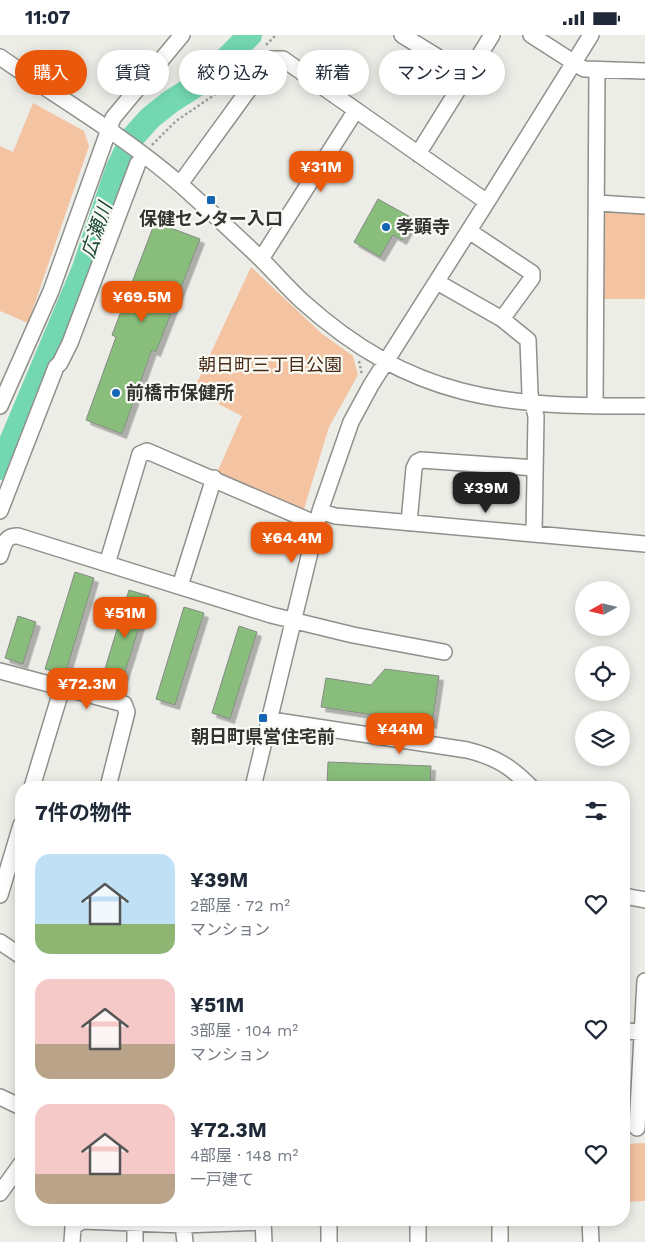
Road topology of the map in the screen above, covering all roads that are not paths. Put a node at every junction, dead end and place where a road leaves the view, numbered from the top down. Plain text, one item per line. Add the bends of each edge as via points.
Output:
1 (182, 35) edge
2 (402, 35) edge
3 (492, 35) edge
4 (531, 35) edge
5 (591, 35) edge
6 (426, 50) edge
7 (483, 50) edge
8 (0, 57) edge
9 (574, 63) junction
10 (597, 70) junction
11 (645, 71) edge
12 (455, 95) edge
13 (356, 110) junction
14 (114, 133) junction
15 (141, 154) junction
16 (418, 154) junction
17 (180, 184) junction
18 (488, 202) junction
19 (597, 203) junction
20 (645, 206) edge
21 (469, 231) junction
22 (261, 259) junction
23 (437, 282) junction
24 (502, 319) junction
25 (385, 362) junction
26 (532, 404) junction
27 (0, 406) edge
28 (595, 406) junction
29 (645, 406) edge
30 (535, 468) junction
31 (214, 478) junction
32 (0, 511) edge
33 (318, 518) junction
34 (409, 523) junction
35 (534, 534) junction
36 (645, 544) edge
37 (0, 556) edge
38 (108, 564) junction
39 (180, 586) junction
40 (294, 621) junction
41 (444, 652) dead end
42 (0, 671) edge
43 (62, 688) junction
44 (271, 720) junction
45 (34, 781) edge
46 (110, 781) edge
47 (255, 781) edge
48 (525, 781) edge
49 (15, 845) edge
50 (0, 895) edge
51 (630, 897) edge
52 (645, 900) edge
53 (0, 942) edge
54 (15, 952) edge
55 (645, 981) edge
56 (630, 1031) edge
57 (641, 1032) junction
58 (0, 1097) edge
59 (15, 1104) edge
60 (635, 1128) edge
61 (15, 1172) edge
62 (0, 1193) edge
63 (74, 1226) edge
64 (135, 1226) edge
65 (183, 1226) edge
66 (263, 1226) edge
67 (329, 1226) edge
68 (418, 1226) edge
69 (500, 1226) edge
70 (590, 1226) edge
71 (72, 1242) edge
72 (134, 1242) edge
73 (185, 1242) edge
74 (264, 1242) edge
75 (329, 1242) edge
76 (418, 1242) edge
77 (500, 1242) edge
78 (591, 1242) edge

1 - 14 street via 113,118
2 - 6 street
3 - 7 street
4 - 9 street
5 - 9 street
8 - 14 street
9 - 10 street via 584,69
9 - 18 street
10 - 11 street
10 - 19 street
12 - 16 street
13 - 16 street
13 - 17 street via 282,59 271,59
13 - 22 street
14 - 15 street
14 - 27 street
15 - 17 street
15 - 32 street via 70,343 56,367
16 - 18 street
17 - 22 street
18 - 21 street
19 - 20 street
19 - 28 street
21 - 23 street
21 - 24 street via 532,273
22 - 25 street via 313,310
23 - 24 street
23 - 25 street
24 - 26 street via 528,340
25 - 26 street via 451,390
25 - 33 street via 351,422
26 - 28 street
26 - 30 street via 536,417
28 - 29 street
30 - 34 street via 421,460 414,467
30 - 35 street
31 - 33 street
31 - 38 street via 147,451 140,454
31 - 39 street
33 - 34 street via 335,516
33 - 40 street
34 - 35 street
35 - 36 street
37 - 38 street via 6,538 16,536
38 - 39 street
39 - 40 street
40 - 41 street
40 - 44 street
42 - 43 street
43 - 45 street
43 - 46 street via 126,706
44 - 47 street
44 - 48 street via 467,750 492,757
49 - 50 street
51 - 52 street
53 - 54 street
55 - 57 street
56 - 57 street
57 - 60 street
58 - 59 street
61 - 62 street
63 - 71 street
64 - 72 street
65 - 73 street
66 - 74 street
67 - 75 street
68 - 76 street
69 - 77 street
70 - 78 street

